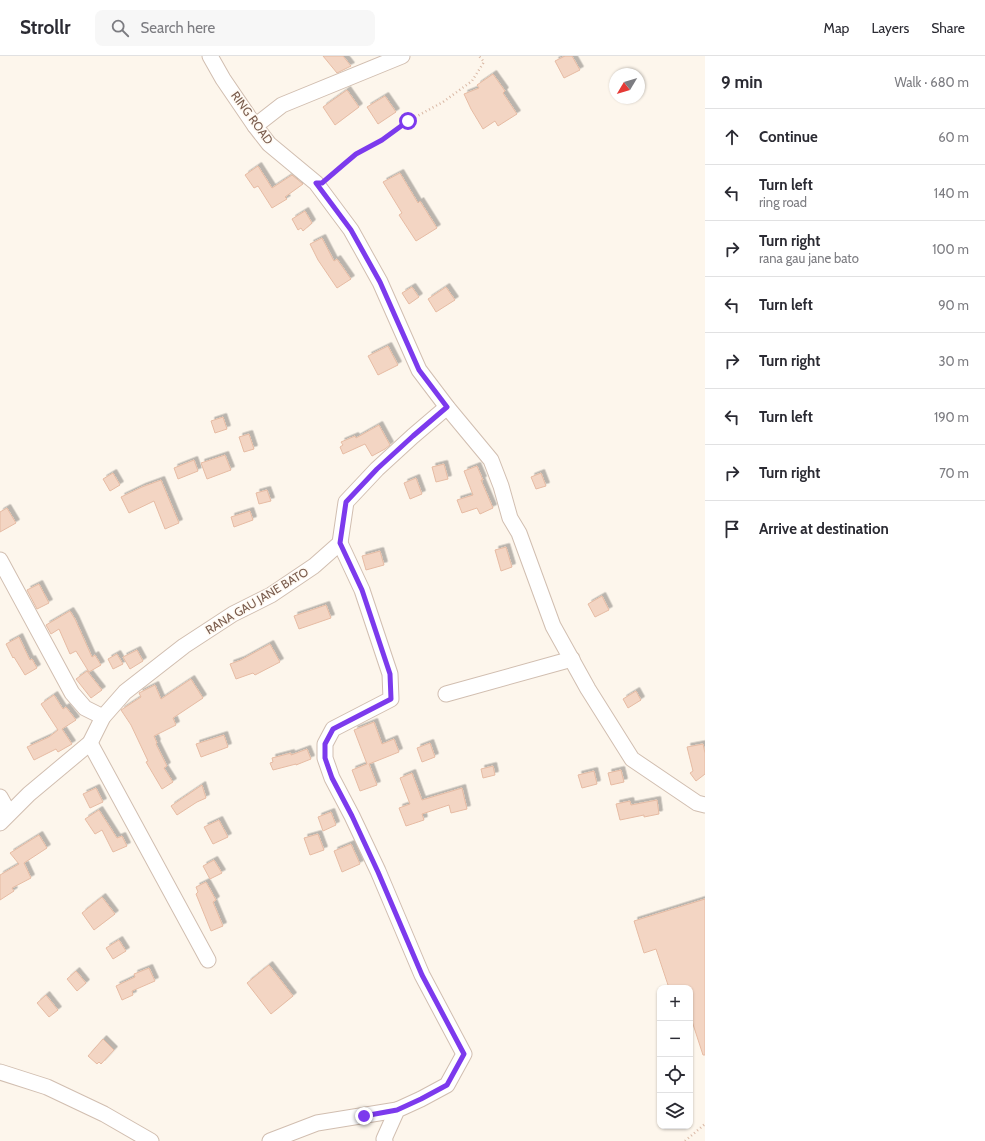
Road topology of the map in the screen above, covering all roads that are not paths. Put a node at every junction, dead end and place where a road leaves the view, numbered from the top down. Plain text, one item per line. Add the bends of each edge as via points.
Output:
1 (210, 56) edge
2 (402, 56) edge
3 (255, 126) junction
4 (447, 407) junction
5 (340, 543) junction
6 (0, 560) edge
7 (572, 659) junction
8 (446, 694) dead end
9 (103, 717) junction
10 (90, 743) junction
11 (0, 797) edge
12 (705, 805) edge
13 (5, 818) edge
14 (208, 960) dead end
15 (0, 1072) edge
16 (397, 1110) junction
17 (151, 1141) edge
18 (270, 1141) edge
19 (385, 1141) edge

1 - 3 street, RING ROAD
2 - 3 street via 282,105
3 - 4 street, RING ROAD via 269,144 316,183 351,230 380,282 419,370
4 - 5 street via 377,469 346,502
4 - 7 street, RING ROAD via 491,460 510,518 519,534 553,626
5 - 9 street, RANA GAU JANE BATO via 308,570 271,595 233,614 184,646 125,692
5 - 16 street via 362,590 390,674 391,699 333,729 325,744 325,758 422,975 464,1054 447,1085
6 - 9 street via 72,693 85,708
7 - 8 street
7 - 12 street, RING ROAD via 632,759 697,803
9 - 10 street, RANA GAU JANE BATO
10 - 13 street via 29,794
10 - 14 street
11 - 13 street
15 - 17 street via 47,1087 104,1114
16 - 18 street via 317,1123
16 - 19 street

